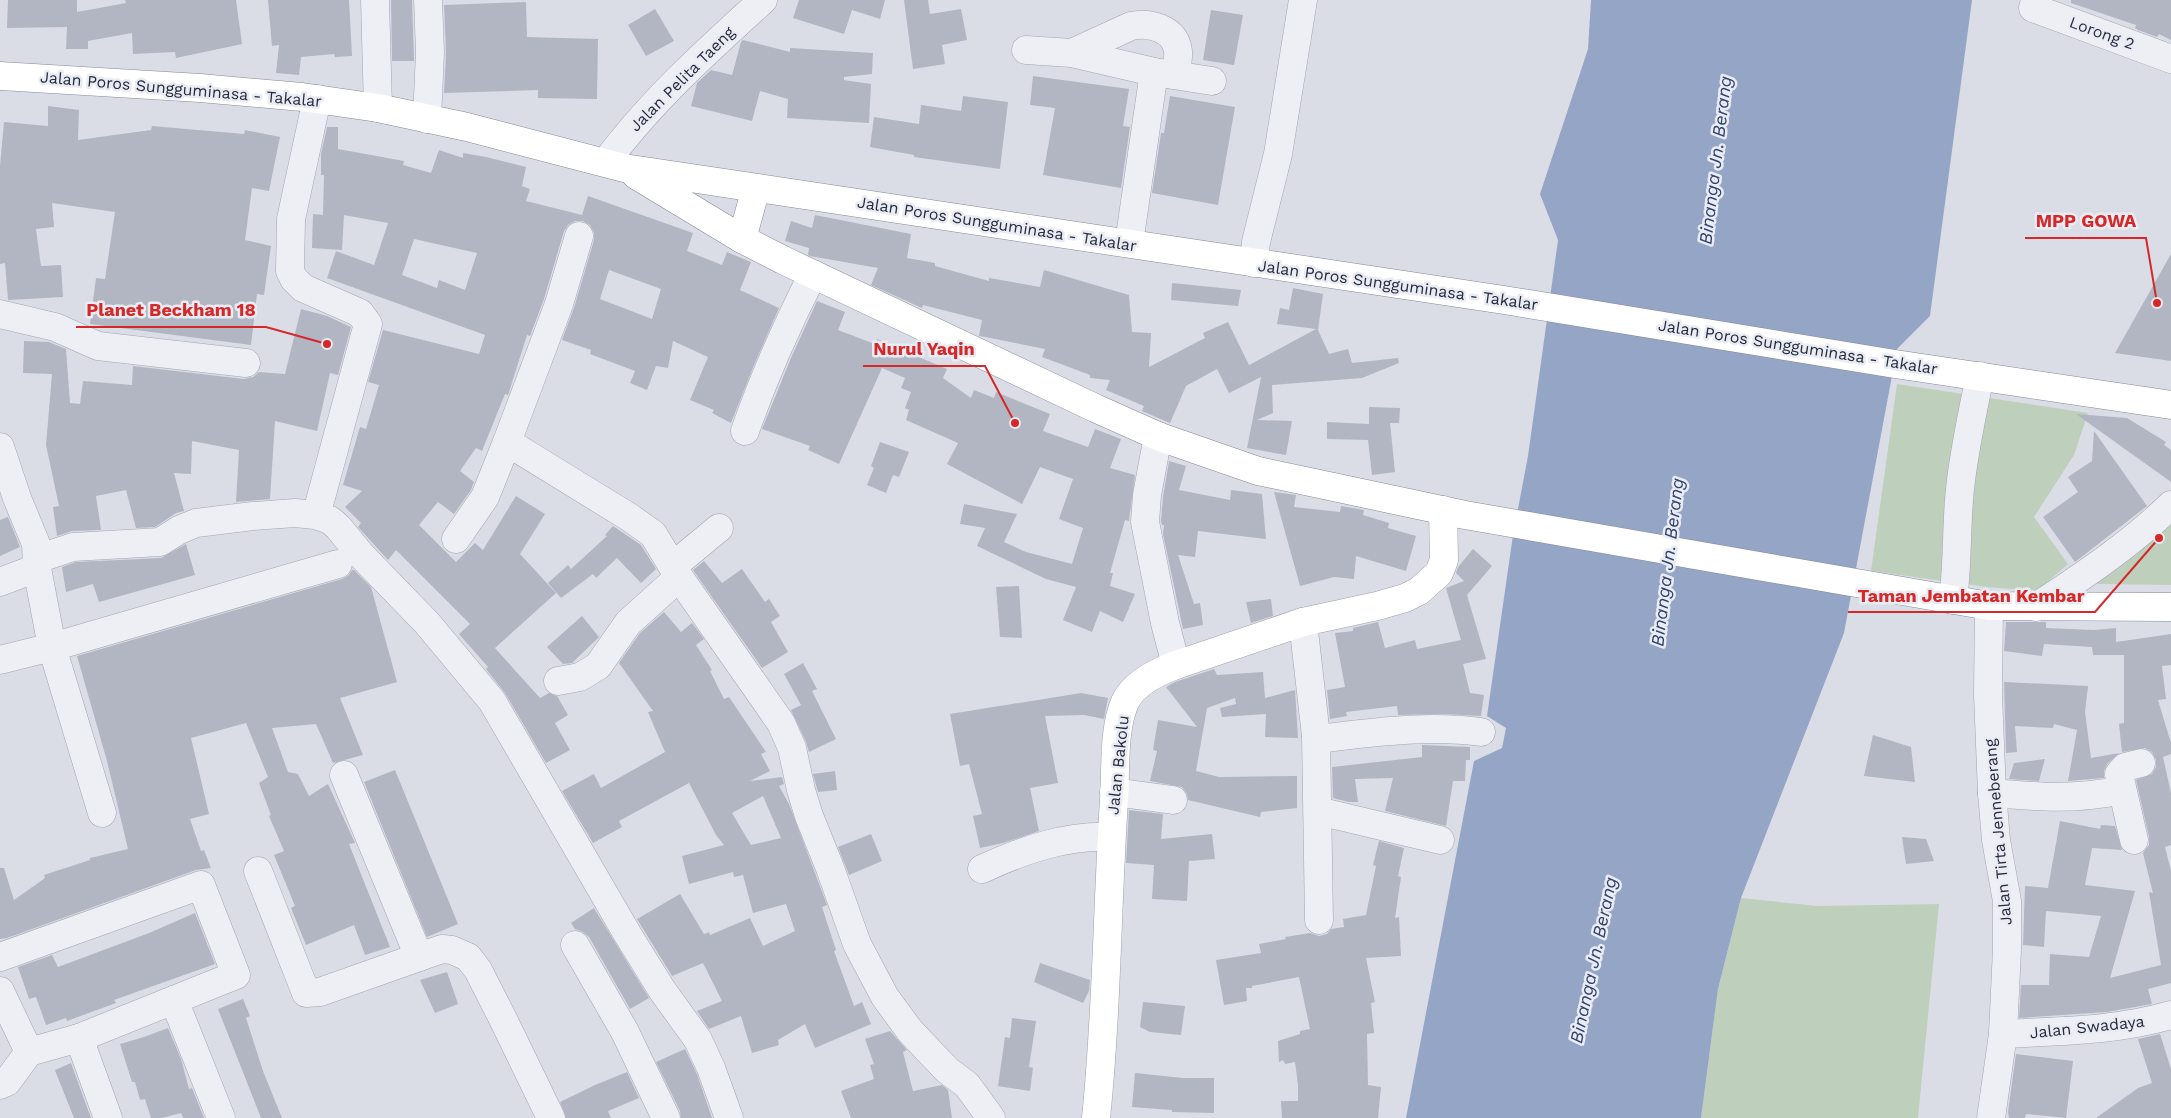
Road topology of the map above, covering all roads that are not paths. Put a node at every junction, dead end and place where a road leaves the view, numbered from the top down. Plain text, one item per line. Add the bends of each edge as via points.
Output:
1 (375, 0) edge
2 (428, 0) edge
3 (763, 0) edge
4 (1303, 0) edge
5 (2034, 4) edge
6 (1026, 50) dead end
7 (1072, 53) junction
8 (2171, 59) edge
9 (1164, 73) junction
10 (0, 76) edge
11 (1212, 81) dead end
12 (317, 99) junction
13 (378, 108) junction
14 (427, 119) junction
15 (615, 165) junction
16 (756, 188) junction
17 (579, 236) dead end
18 (742, 238) junction
19 (1130, 244) junction
20 (1254, 264) junction
21 (813, 274) junction
22 (0, 314) edge
23 (246, 363) dead end
24 (1980, 376) junction
25 (2171, 405) edge
26 (744, 431) dead end
27 (1158, 436) junction
28 (507, 442) junction
29 (0, 446) edge
30 (320, 501) dead end
31 (2171, 505) edge
32 (1454, 512) junction
33 (719, 528) dead end
34 (456, 540) dead end
35 (37, 563) junction
36 (338, 564) dead end
37 (676, 572) junction
38 (0, 582) edge
39 (1953, 600) junction
40 (1989, 606) junction
41 (2036, 607) junction
42 (2171, 607) edge
43 (1303, 622) junction
44 (52, 647) junction
45 (1174, 656) junction
46 (0, 660) edge
47 (558, 681) dead end
48 (1481, 732) dead end
49 (1316, 736) junction
50 (2141, 763) dead end
51 (344, 775) dead end
52 (2122, 790) junction
53 (1114, 792) junction
54 (1992, 793) junction
55 (1173, 800) dead end
56 (1318, 810) junction
57 (102, 813) dead end
58 (1102, 837) junction
59 (1440, 840) dead end
60 (2134, 840) dead end
61 (982, 869) dead end
62 (258, 871) dead end
63 (1319, 920) dead end
64 (575, 945) dead end
65 (0, 957) edge
66 (419, 957) junction
67 (0, 990) edge
68 (174, 1000) junction
69 (2171, 1015) edge
70 (2003, 1034) junction
71 (79, 1038) junction
72 (29, 1052) junction
73 (0, 1085) edge
74 (108, 1118) edge
75 (221, 1118) edge
76 (550, 1118) edge
77 (666, 1118) edge
78 (729, 1118) edge
79 (991, 1118) edge
80 (1096, 1118) edge
81 (1991, 1118) edge

1 - 13 street
2 - 14 street
3 - 15 street, Jalan Pelita Taeng via 651,109
4 - 20 street via 1278,154 1256,242
5 - 8 street, Lorong 2
6 - 7 street
7 - 9 street
7 - 9 street via 1131,26 1157,26 1173,40 1178,51
9 - 11 street
9 - 19 street
10 - 12 main road, Jalan Poros Sungguminasa - Takalar via 200,88
12 - 13 main road, Jalan Poros Sungguminasa - Takalar
12 - 30 street via 291,219 290,271 302,288 360,313 368,324
13 - 14 main road, Jalan Poros Sungguminasa - Takalar
14 - 15 main road, Jalan Poros Sungguminasa - Takalar
15 - 16 main road, Jalan Poros Sungguminasa - Takalar
15 - 18 main road, Jalan Poros Sungguminasa - Takalar
16 - 18 main road
16 - 19 main road, Jalan Poros Sungguminasa - Takalar
17 - 28 street via 559,304
18 - 21 main road, Jalan Poros Sungguminasa - Takalar
19 - 20 main road, Jalan Poros Sungguminasa - Takalar
20 - 24 main road, Jalan Poros Sungguminasa - Takalar via 1504,300
21 - 26 street
21 - 27 main road, Jalan Poros Sungguminasa - Takalar
22 - 23 street via 55,328 98,346
24 - 25 main road, Jalan Poros Sungguminasa - Takalar
24 - 39 street via 1962,475
27 - 32 main road, Jalan Poros Sungguminasa - Takalar via 1258,471
27 - 45 street via 1145,522
28 - 34 street via 485,497
28 - 37 street via 644,527 658,542
29 - 35 street via 36,544
31 - 41 street via 2118,550
32 - 39 main road, Jalan Poros Sungguminasa - Takalar
32 - 43 main road, Jalan Bakolu via 1439,573 1420,591 1405,598
33 - 37 street
35 - 38 street
35 - 44 street
35 - 78 street via 73,547 160,542 191,525 243,517 295,513 330,520 427,623 492,701 628,935 698,1040
36 - 44 street
37 - 47 street via 628,623 598,666 580,677
37 - 79 street via 781,723 792,748 809,816 856,944 886,997 910,1031 967,1085
39 - 40 main road, Jalan Poros Sungguminasa - Takalar
40 - 41 main road, Jalan Poros Sungguminasa - Takalar
40 - 54 street, Jalan Tirta Jenneberang
41 - 42 main road, Jalan Poros Sungguminasa - Takalar
43 - 45 main road, Jalan Bakolu
43 - 49 street
44 - 46 street
44 - 57 street
45 - 53 main road, Jalan Bakolu via 1144,681 1126,702 1120,722
48 - 49 street via 1417,729 1326,738
49 - 56 street
50 - 52 street via 2121,770
51 - 66 street
52 - 54 street via 2071,798
52 - 60 street
53 - 55 street
53 - 58 main road, Jalan Bakolu
54 - 70 street, Jalan Tirta Jenneberang via 1996,840 2007,901
56 - 59 street
56 - 63 street
58 - 61 street via 1037,847
58 - 80 main road, Jalan Bakolu via 1110,909
62 - 66 street via 306,993 320,992
64 - 77 street via 624,1032
65 - 68 street via 201,885 236,975
66 - 76 street via 442,949 468,957 499,1010
67 - 72 street
68 - 71 street
68 - 75 street
69 - 70 street, Jalan Swadaya via 2080,1030
70 - 81 street, Jalan Tirta Jenneberang
71 - 72 street
71 - 74 street
72 - 73 street via 7,1082

